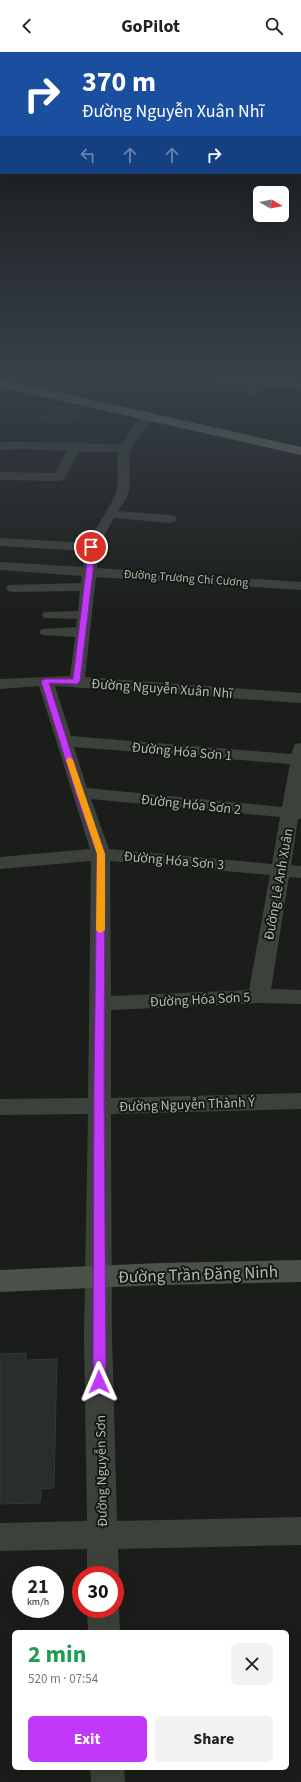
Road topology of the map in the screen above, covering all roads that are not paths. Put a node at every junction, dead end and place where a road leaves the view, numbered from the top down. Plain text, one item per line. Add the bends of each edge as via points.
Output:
1 (71, 457) edge
2 (124, 457) edge
3 (0, 476) edge
4 (110, 514) junction
5 (170, 519) dead end
6 (0, 542) edge
7 (91, 547) junction
8 (0, 566) edge
9 (90, 571) junction
10 (301, 586) edge
11 (13, 588) dead end
12 (88, 592) junction
13 (53, 596) dead end
14 (49, 615) dead end
15 (85, 615) junction
16 (47, 632) dead end
17 (82, 632) junction
18 (45, 681) junction
19 (77, 681) junction
20 (0, 684) edge
21 (301, 698) edge
22 (64, 741) junction
23 (300, 756) edge
24 (80, 794) junction
25 (295, 814) edge
26 (101, 854) junction
27 (0, 863) edge
28 (280, 870) junction
29 (301, 872) edge
30 (259, 996) junction
31 (301, 997) edge
32 (100, 1004) junction
33 (301, 1101) edge
34 (99, 1106) junction
35 (0, 1107) edge
36 (301, 1271) edge
37 (100, 1277) junction
38 (0, 1281) edge
39 (301, 1531) edge
40 (102, 1536) junction
41 (0, 1537) edge
42 (103, 1566) edge
43 (104, 1618) edge
44 (104, 1630) edge
45 (107, 1770) edge
46 (108, 1782) edge

1 - 3 street via 61,476 58,477
2 - 4 street via 122,493
4 - 5 street
4 - 7 street
6 - 7 street
7 - 9 street
8 - 9 street, Đường Trương Chí Cương
9 - 10 street, Đường Trương Chí Cương
9 - 12 street
11 - 12 street
12 - 13 street
12 - 15 street
14 - 15 street
15 - 17 street
16 - 17 street
17 - 19 street
18 - 19 street, Đường Nguyễn Xuân Nhĩ
18 - 20 street, Đường Nguyễn Xuân Nhĩ
18 - 22 street, Đường Nguyễn Sơn
19 - 21 street, Đường Nguyễn Xuân Nhĩ
22 - 23 street, Đường Hóa Sơn 1
22 - 24 street, Đường Nguyễn Sơn
23 - 25 street, Đường Lê Anh Xuân
24 - 25 street, Đường Hóa Sơn 2
24 - 26 street, Đường Nguyễn Sơn
25 - 28 street, Đường Lê Anh Xuân
26 - 27 street, Đường Hóa Sơn 3
26 - 28 street, Đường Hóa Sơn 3
26 - 32 street, Đường Nguyễn Sơn
28 - 29 street, Đường Hóa Sơn 3
28 - 30 street, Đường Lê Anh Xuân
30 - 31 street, Đường Hóa Sơn 5
30 - 32 street, Đường Hóa Sơn 5
32 - 34 street, Đường Nguyễn Sơn
33 - 34 street, Đường Nguyễn Thành Ý
34 - 35 street, Đường Nguyễn Thành Ý
34 - 37 street, Đường Nguyễn Sơn
36 - 37 street, Đường Trần Đăng Ninh
37 - 38 street, Đường Trần Đăng Ninh
37 - 40 street, Đường Nguyễn Sơn via 98,1335
39 - 40 street
40 - 41 street
40 - 42 street, Đường Nguyễn Sơn
43 - 44 street
45 - 46 street

